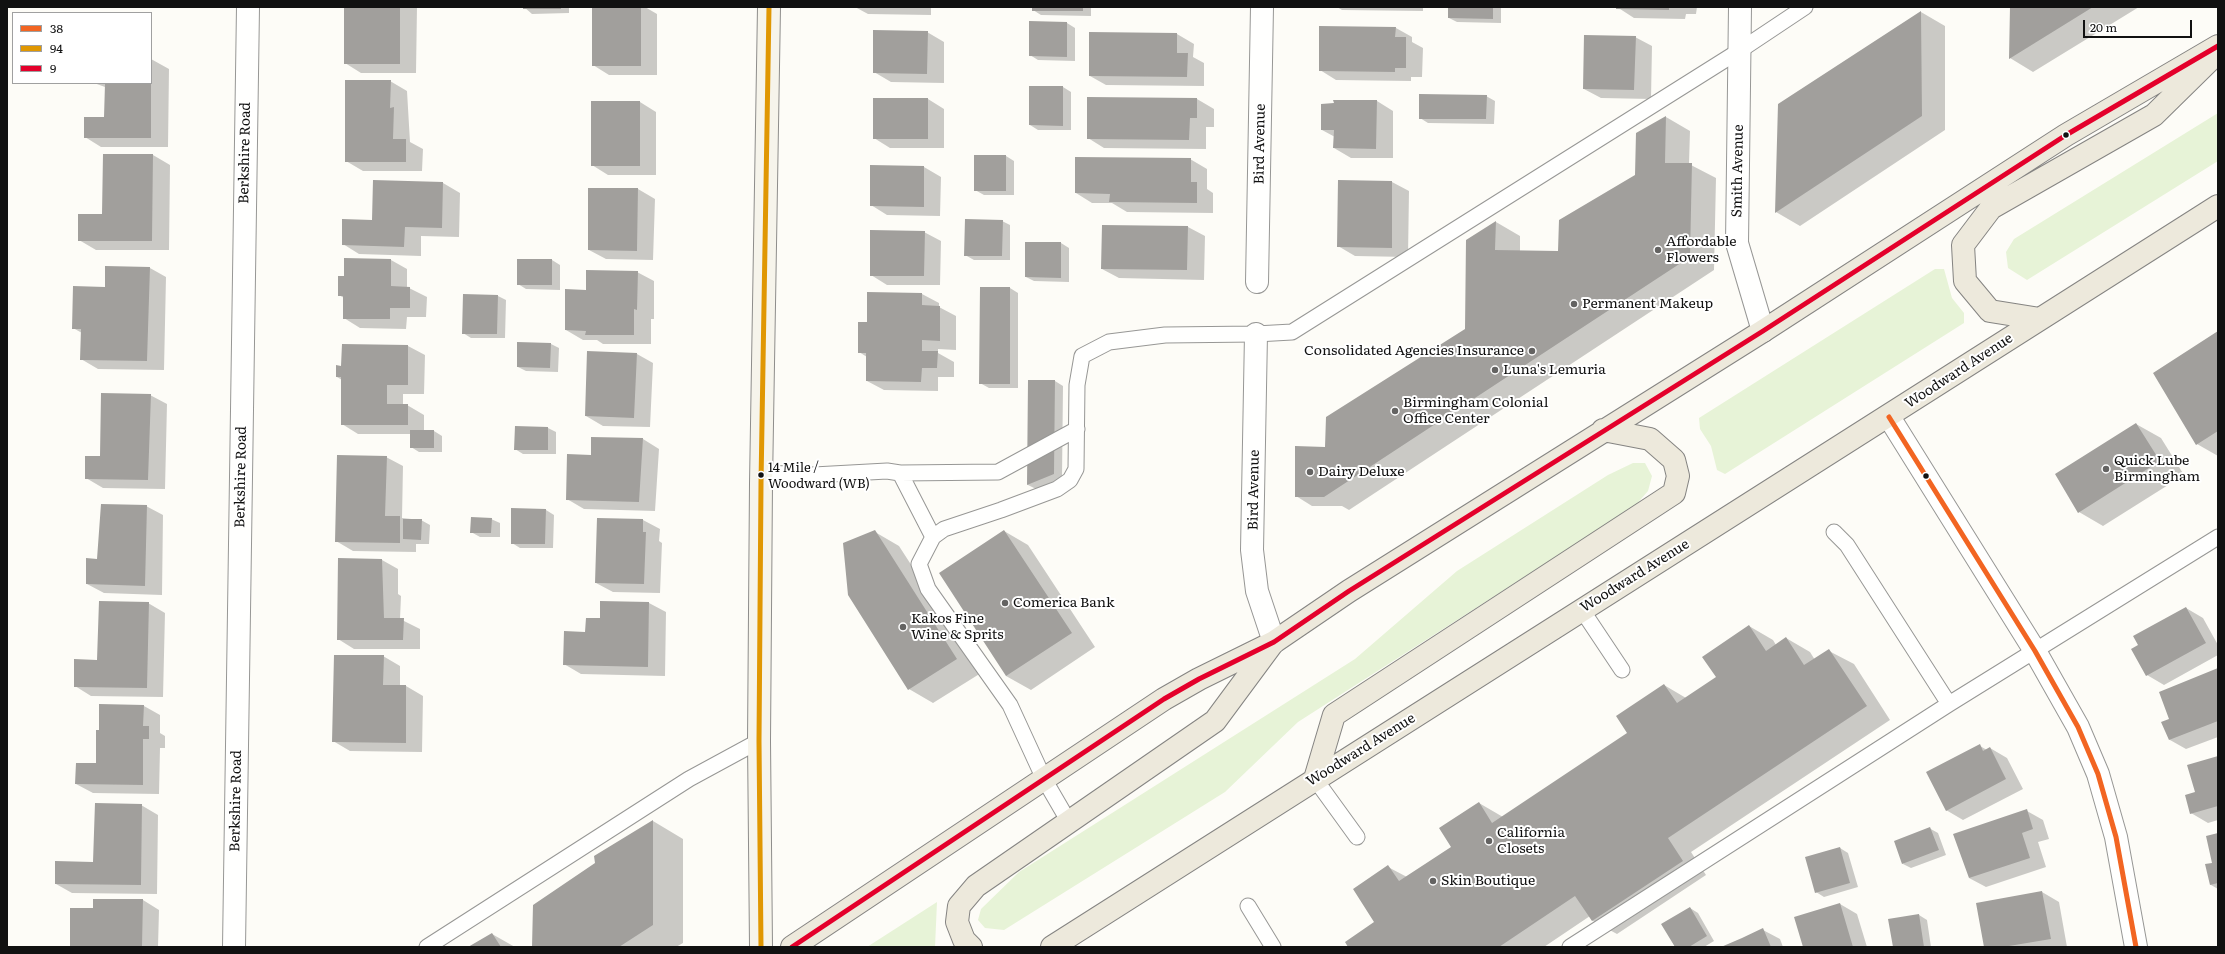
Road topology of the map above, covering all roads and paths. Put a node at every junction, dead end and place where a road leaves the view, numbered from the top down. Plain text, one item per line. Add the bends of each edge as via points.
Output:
1 (248, 7) edge
2 (769, 7) edge
3 (1262, 7) edge
4 (1740, 7) edge
5 (1805, 7) edge
6 (2218, 46) edge
7 (1739, 51) junction
8 (2218, 52) edge
9 (2218, 206) edge
10 (1257, 282) dead end
11 (2040, 319) junction
12 (1763, 331) junction
13 (1256, 334) junction
14 (1889, 417) junction
15 (1077, 429) junction
16 (1603, 430) junction
17 (762, 473) junction
18 (900, 473) junction
19 (1834, 532) dead end
20 (933, 537) junction
21 (2218, 537) edge
22 (1582, 610) junction
23 (1274, 642) junction
24 (2035, 651) junction
25 (1622, 670) dead end
26 (1949, 704) junction
27 (759, 741) junction
28 (1044, 779) junction
29 (1315, 779) junction
30 (1069, 822) junction
31 (1357, 838) dead end
32 (1248, 906) dead end
33 (234, 947) edge
34 (427, 947) edge
35 (761, 947) edge
36 (792, 947) edge
37 (971, 947) edge
38 (1052, 947) edge
39 (1273, 947) edge
40 (1570, 947) edge
41 (2136, 947) edge

1 - 33 street, Berkshire Road
2 - 17 main road
3 - 10 street, Bird Avenue
4 - 7 street, Smith Avenue
5 - 7 lane
6 - 12 main road via 2066,135
7 - 12 street, Smith Avenue via 1737,242
7 - 13 lane via 1292,332
8 - 11 main road via 2154,115 1991,208 1963,244 1965,281 1990,311
9 - 11 main road, Woodward Avenue
11 - 14 main road, Woodward Avenue
12 - 16 main road
13 - 15 lane via 1164,335 1109,342 1082,356 1077,385
13 - 23 street, Bird Avenue via 1252,550 1257,591
14 - 22 main road, Woodward Avenue
14 - 24 street
15 - 18 lane via 998,472
15 - 20 lane via 1076,470 1070,480 1057,489 944,529
16 - 23 main road via 1349,591
16 - 29 main road via 1650,439 1670,456 1674,460 1678,476 1674,493 1334,715
17 - 18 lane
17 - 27 main road
18 - 20 lane
19 - 26 lane via 1847,545
20 - 28 lane via 919,564 928,589 1010,705
21 - 24 lane
22 - 25 lane
22 - 29 main road, Woodward Avenue
23 - 28 main road via 1198,679 1164,699
23 - 30 main road via 1215,721
24 - 26 lane
24 - 41 street via 2078,727 2098,774 2116,838
26 - 40 lane
27 - 34 lane via 689,779
27 - 35 main road
28 - 30 lane
28 - 36 main road
29 - 31 lane
29 - 38 main road, Woodward Avenue
30 - 37 main road via 976,886 959,906 957,922 964,940
32 - 39 lane

